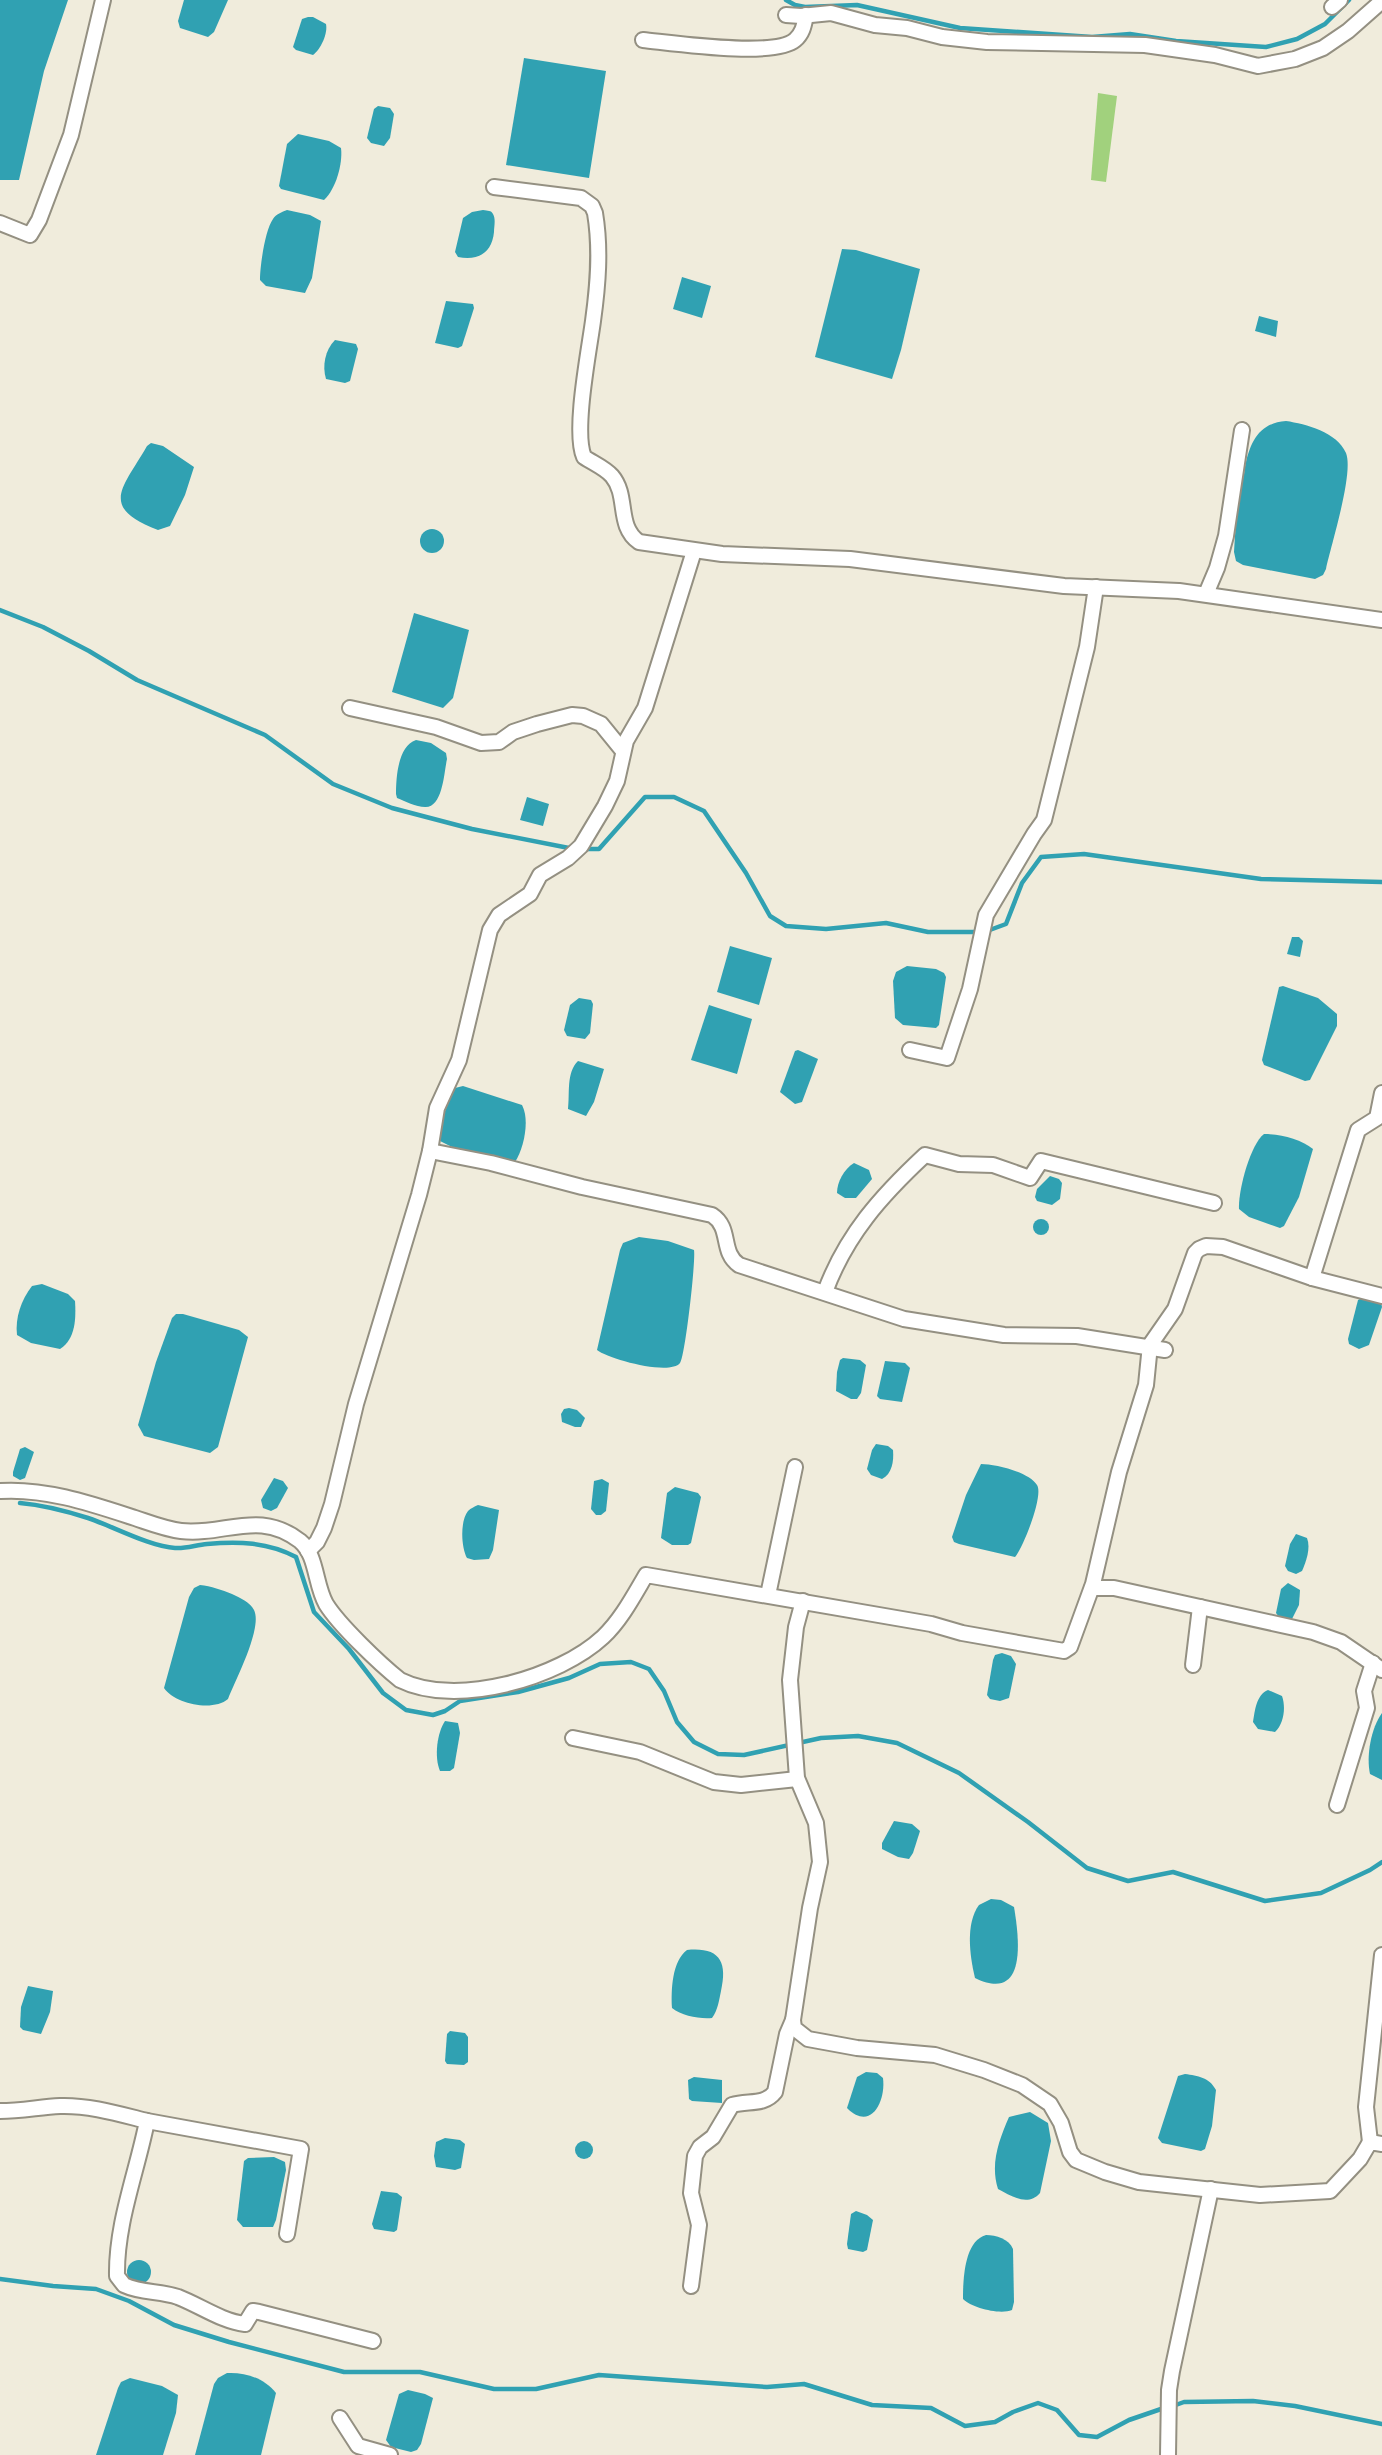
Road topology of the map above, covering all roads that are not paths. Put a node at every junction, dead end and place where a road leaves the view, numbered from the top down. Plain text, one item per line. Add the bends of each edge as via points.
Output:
1 (103, 0) edge
2 (1382, 1) edge
3 (786, 15) dead end
4 (806, 15) junction
5 (643, 40) dead end
6 (494, 187) dead end
7 (0, 223) edge
8 (1242, 430) dead end
9 (694, 551) junction
10 (1096, 587) junction
11 (1206, 594) junction
12 (1382, 620) edge
13 (350, 708) dead end
14 (624, 751) junction
15 (910, 1050) dead end
16 (1382, 1093) edge
17 (430, 1151) junction
18 (1214, 1203) dead end
19 (1312, 1278) junction
20 (825, 1292) junction
21 (1382, 1296) edge
22 (1158, 1348) junction
23 (794, 1467) dead end
24 (0, 1491) edge
25 (308, 1551) junction
26 (1092, 1588) junction
27 (768, 1595) junction
28 (803, 1601) junction
29 (1200, 1607) junction
30 (1193, 1665) dead end
31 (1378, 1666) edge
32 (573, 1738) dead end
33 (797, 1779) junction
34 (1337, 1805) dead end
35 (1382, 1955) edge
36 (793, 2020) junction
37 (0, 2110) edge
38 (147, 2121) junction
39 (1376, 2143) edge
40 (1211, 2189) junction
41 (287, 2234) dead end
42 (691, 2286) dead end
43 (373, 2341) dead end
44 (340, 2418) dead end
45 (390, 2455) edge
46 (1168, 2455) edge

1 - 7 street via 71,135 39,220 30,235
2 - 4 street via 1323,48 1258,66 1145,45 987,42 875,25 831,13
3 - 4 street
4 - 5 street via 802,32 782,47
6 - 9 street via 581,198 592,206 599,270 583,401 582,452 615,481 622,495 625,527 634,539
8 - 11 street via 1226,536
9 - 10 street via 827,557
9 - 14 street via 645,708
10 - 11 street
10 - 15 street via 1087,647 1044,820 986,915 971,989 947,1058
11 - 12 street
13 - 14 street via 436,727 481,743 499,742 537,724 583,716 601,724
14 - 17 street via 617,781 582,846 540,875 530,894 499,915 490,930 458,1060 437,1108
16 - 19 street via 1377,1118 1358,1130
17 - 20 street via 712,1215 723,1226 734,1261
17 - 25 street via 356,1404 332,1504 317,1542
18 - 20 street via 1041,1161 1030,1178 992,1165 959,1164 925,1155 883,1196 846,1244
19 - 21 street
19 - 22 street via 1223,1247 1199,1249 1175,1309 1153,1339
20 - 22 street via 922,1323
22 - 26 street via 1119,1472
23 - 27 street
24 - 25 street via 69,1498 181,1531 262,1524 299,1540
25 - 27 street via 321,1595 340,1621 400,1681 442,1691 502,1685 576,1658 604,1637 646,1575
26 - 28 street via 1070,1647 1064,1651
26 - 29 street via 1114,1588
27 - 28 street
28 - 33 street via 790,1680
29 - 30 street
29 - 31 street via 1330,1636
31 - 34 street via 1364,1691 1367,1708
32 - 33 street via 640,1752 713,1782 741,1785
33 - 36 street via 816,1823 820,1862
35 - 39 street via 1366,2107
36 - 40 street via 794,2028 808,2039 934,2055 1022,2085 1050,2104 1076,2160 1139,2182
36 - 42 street via 775,2092 763,2101 732,2105 695,2156 691,2193 699,2225
37 - 38 street via 72,2107
38 - 41 street via 301,2149
38 - 43 street via 128,2191 118,2255 117,2276 124,2285 178,2297 239,2323 245,2324 253,2311
39 - 40 street via 1330,2191 1260,2195
40 - 46 street via 1169,2390
44 - 45 street via 358,2446

